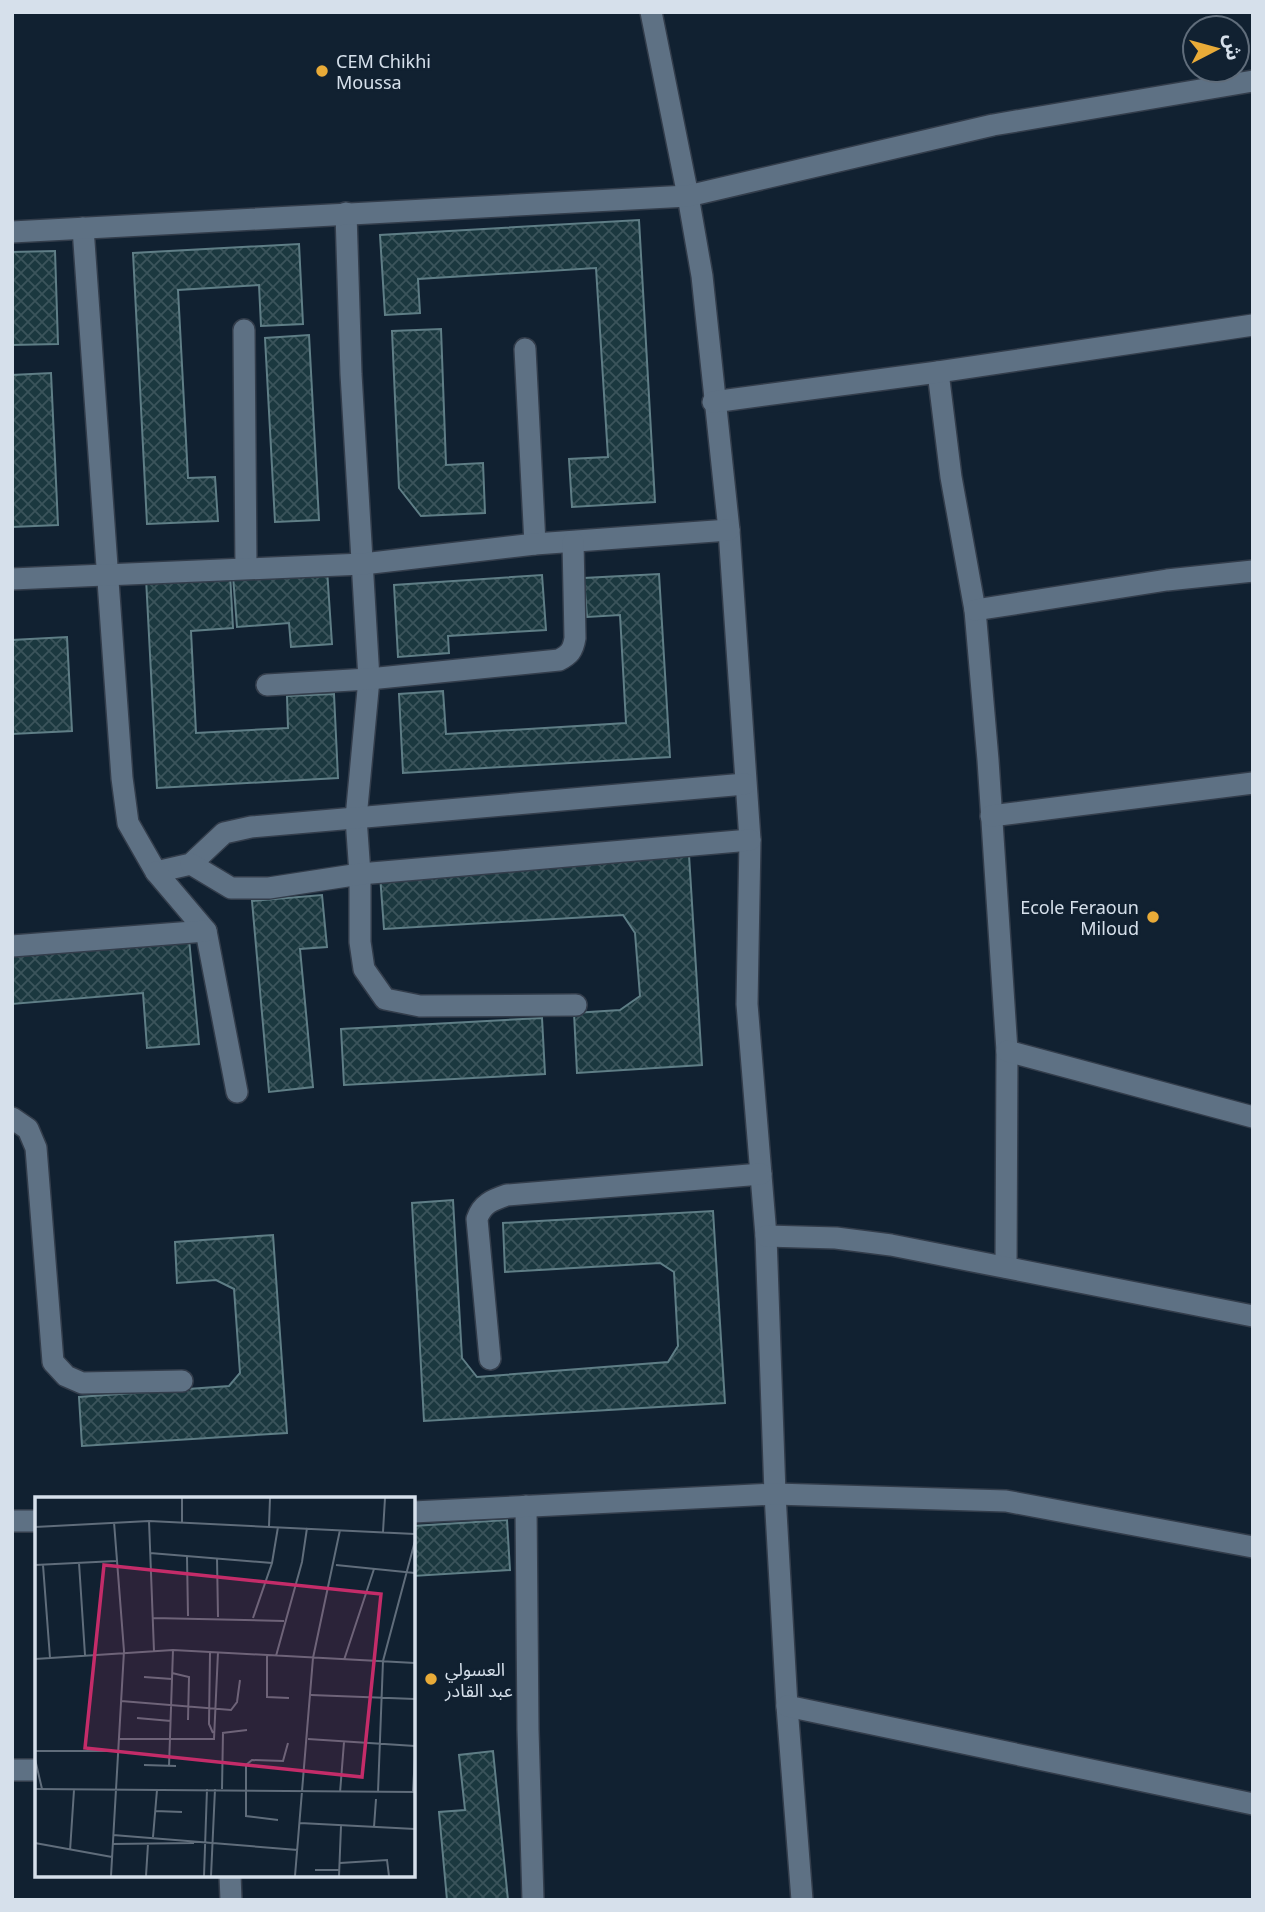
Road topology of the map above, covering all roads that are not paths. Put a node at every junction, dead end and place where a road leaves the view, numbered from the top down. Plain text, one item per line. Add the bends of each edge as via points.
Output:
1 (651, 12) edge
2 (1253, 81) edge
3 (688, 196) junction
4 (346, 213) junction
5 (83, 228) junction
6 (12, 232) edge
7 (1253, 325) edge
8 (244, 330) dead end
9 (525, 349) dead end
10 (938, 372) junction
11 (713, 402) junction
12 (729, 530) junction
13 (573, 542) junction
14 (535, 544) junction
15 (363, 564) junction
16 (246, 568) junction
17 (1253, 571) edge
18 (106, 573) junction
19 (12, 579) edge
20 (975, 610) junction
21 (369, 679) junction
22 (267, 685) dead end
23 (1253, 783) edge
24 (745, 784) junction
25 (991, 816) junction
26 (356, 818) junction
27 (750, 840) junction
28 (191, 864) junction
29 (156, 872) junction
30 (360, 874) junction
31 (206, 931) junction
32 (12, 946) edge
33 (576, 1005) dead end
34 (1007, 1051) junction
35 (237, 1091) dead end
36 (1253, 1117) edge
37 (12, 1118) edge
38 (761, 1174) junction
39 (766, 1236) junction
40 (1006, 1267) junction
41 (1253, 1316) edge
42 (490, 1359) dead end
43 (182, 1381) dead end
44 (775, 1494) junction
45 (526, 1506) junction
46 (415, 1512) edge
47 (12, 1521) edge
48 (35, 1521) edge
49 (1253, 1547) edge
50 (787, 1706) junction
51 (12, 1770) edge
52 (35, 1770) edge
53 (1253, 1804) edge
54 (230, 1877) edge
55 (231, 1900) edge
56 (533, 1900) edge
57 (802, 1900) edge

1 - 3 street
2 - 3 street via 993,125
3 - 4 street
3 - 11 street via 702,276
4 - 5 street
4 - 15 street
5 - 6 street
5 - 18 street
7 - 10 street
8 - 16 street
9 - 14 street
10 - 11 street
10 - 20 street
11 - 12 street
12 - 13 street
12 - 24 street
13 - 14 street
13 - 21 street via 575,638 569,655 559,660
14 - 15 street
15 - 16 street
15 - 21 street
16 - 18 street
17 - 20 street
18 - 19 street
18 - 29 street via 128,823
20 - 25 street
21 - 22 street
21 - 26 street
23 - 25 street
24 - 26 street
24 - 27 street
25 - 34 street
26 - 28 street via 224,833
26 - 30 street
27 - 30 street
27 - 38 street via 747,1004
28 - 29 street
28 - 30 street via 231,888 269,888
29 - 31 street
30 - 33 street via 364,969 385,999 420,1006
31 - 32 street
31 - 35 street
34 - 36 street
34 - 40 street
37 - 43 street via 28,1129 36,1148 53,1362 66,1376 82,1383
38 - 39 street
38 - 42 street via 494,1199 481,1208 477,1219
39 - 40 street via 877,1243
39 - 44 street
40 - 41 street
44 - 45 street
44 - 49 street via 1006,1501
44 - 50 street
45 - 46 street
45 - 56 street
47 - 48 street
50 - 53 street
50 - 57 street
51 - 52 street
54 - 55 street

